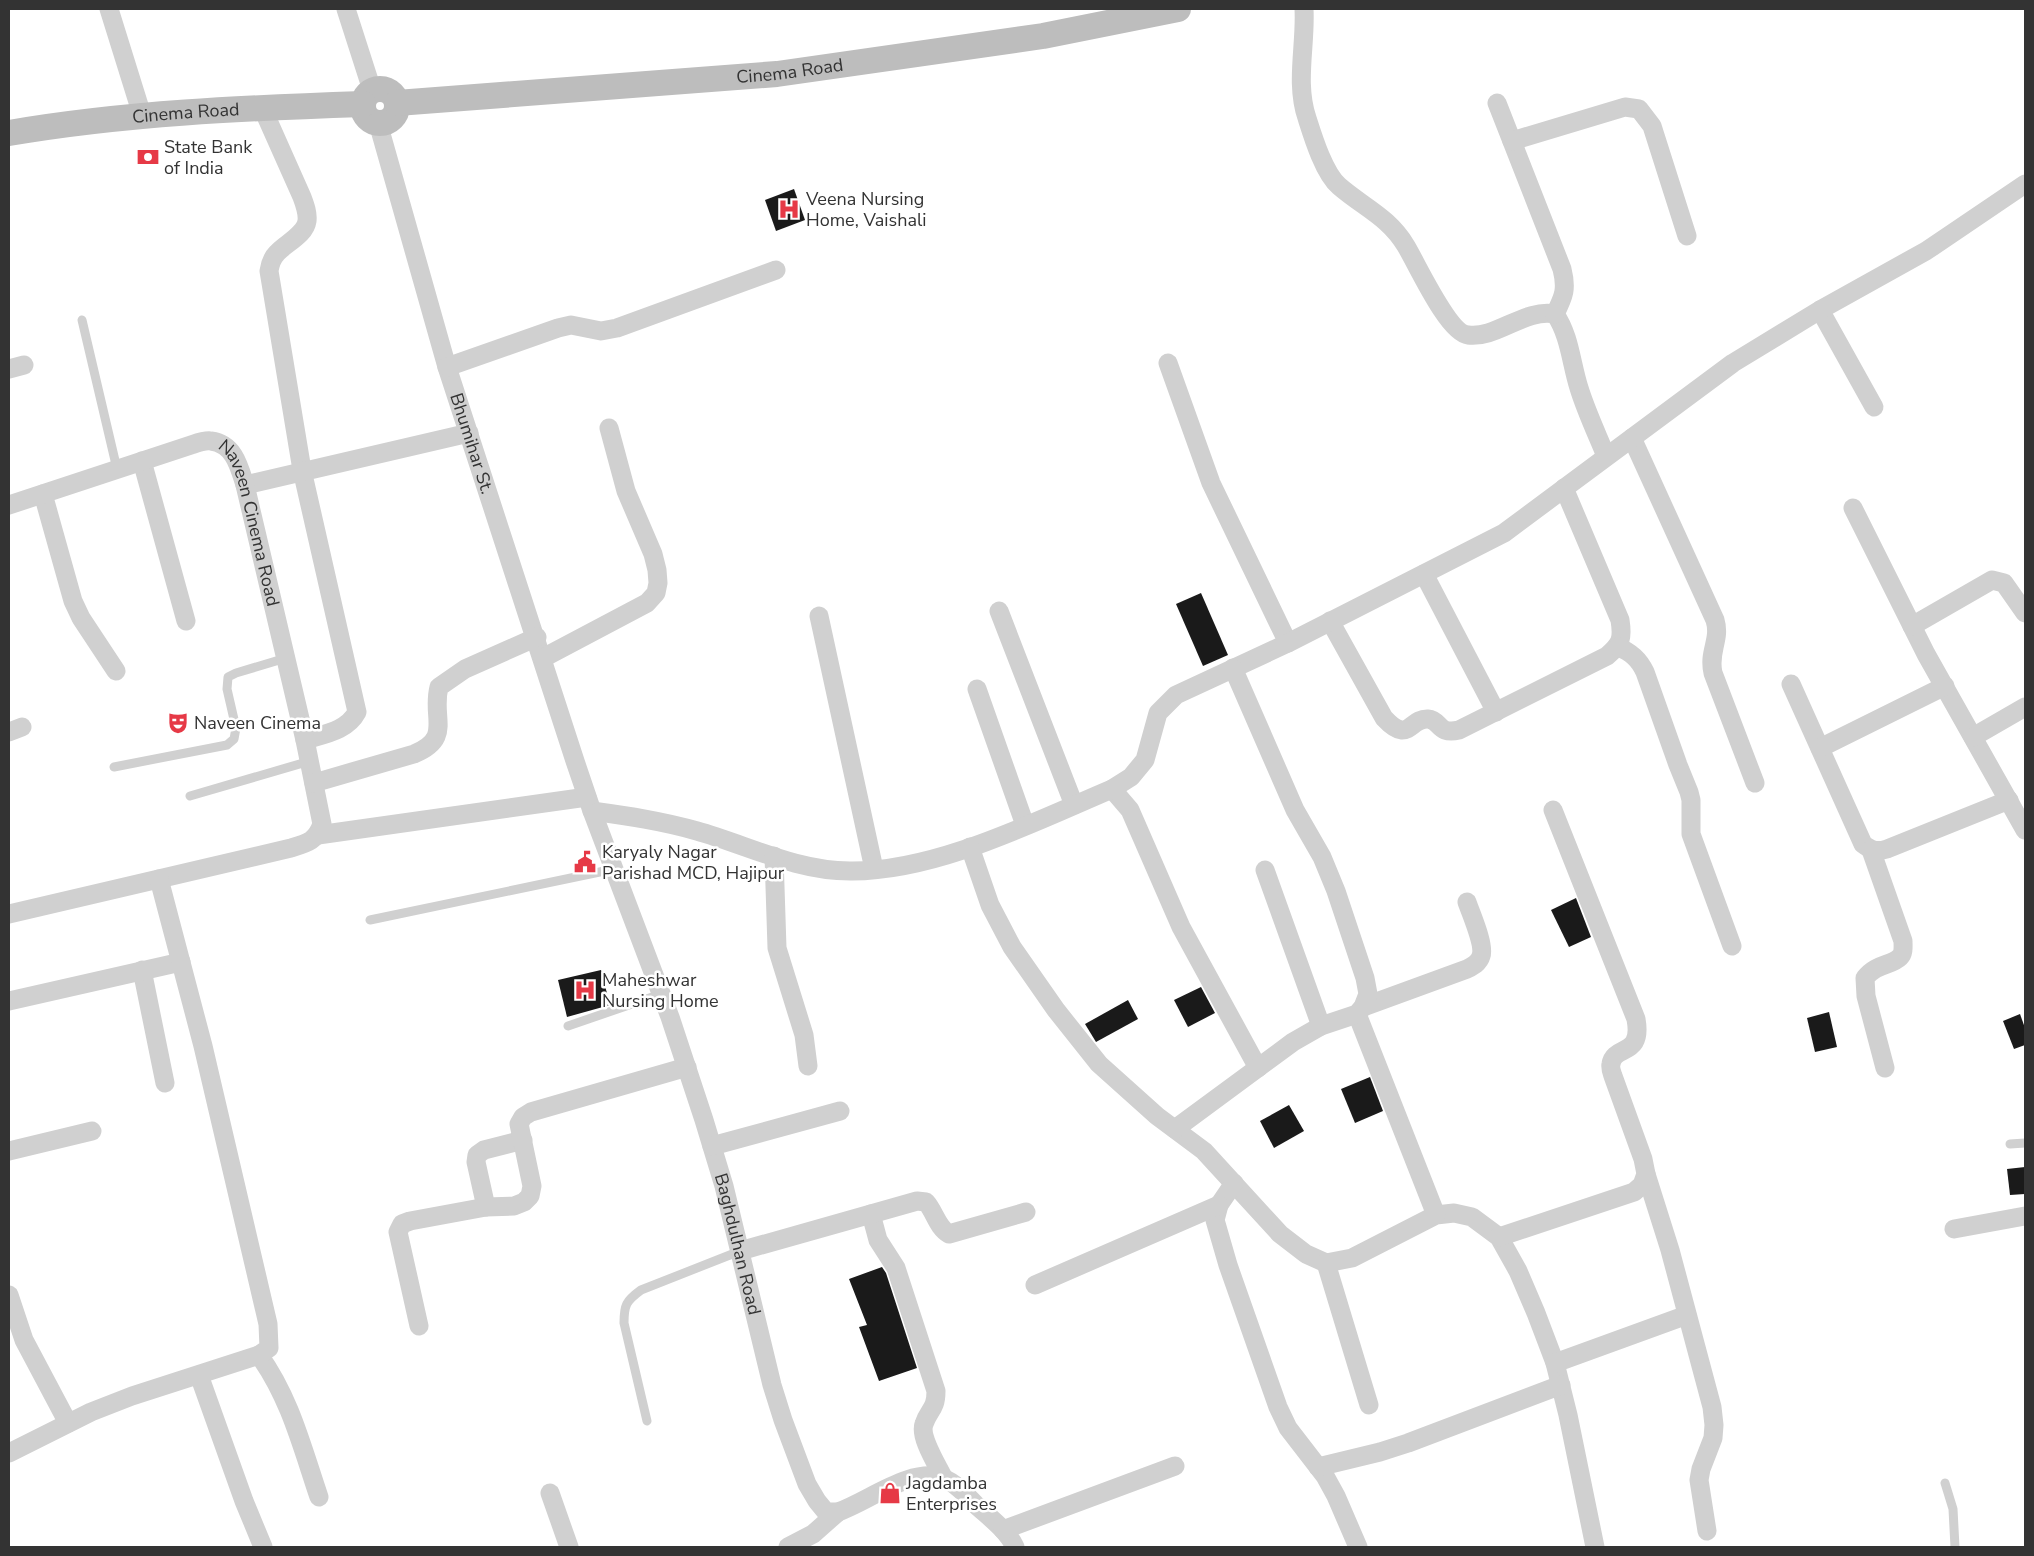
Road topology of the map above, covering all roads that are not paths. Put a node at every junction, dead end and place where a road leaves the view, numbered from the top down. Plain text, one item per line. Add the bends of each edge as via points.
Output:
1 (109, 9) edge
2 (346, 9) edge
3 (1178, 9) edge
4 (1304, 9) edge
5 (1497, 103) dead end
6 (371, 106) junction
7 (262, 108) junction
8 (142, 115) junction
9 (9, 133) edge
10 (1512, 141) junction
11 (2025, 184) edge
12 (1687, 236) dead end
13 (776, 270) dead end
14 (1820, 310) junction
15 (1555, 314) junction
16 (82, 320) dead end
17 (1168, 363) dead end
18 (447, 367) junction
19 (1874, 407) dead end
20 (609, 428) dead end
21 (469, 432) junction
22 (1632, 438) junction
23 (1606, 456) junction
24 (142, 461) junction
25 (117, 469) junction
26 (302, 470) junction
27 (245, 485) junction
28 (1564, 488) junction
29 (43, 494) junction
30 (9, 505) edge
31 (1853, 508) dead end
32 (1424, 574) junction
33 (999, 611) dead end
34 (2025, 613) edge
35 (819, 616) dead end
36 (186, 621) dead end
37 (1330, 621) junction
38 (1912, 626) junction
39 (537, 637) junction
40 (1288, 643) junction
41 (1618, 647) junction
42 (286, 658) junction
43 (543, 658) junction
44 (1233, 668) junction
45 (116, 671) dead end
46 (1791, 684) dead end
47 (1945, 686) junction
48 (977, 689) dead end
49 (2025, 707) edge
50 (1496, 712) junction
51 (1973, 737) junction
52 (305, 740) junction
53 (1820, 748) junction
54 (310, 761) junction
55 (575, 761) joint
56 (114, 767) dead end
57 (314, 783) junction
58 (1755, 784) dead end
59 (1112, 789) junction
60 (190, 796) dead end
61 (590, 804) junction
62 (1074, 805) junction
63 (2016, 806) edge
64 (1553, 810) dead end
65 (1025, 825) junction
66 (320, 829) junction
67 (2025, 830) edge
68 (970, 848) junction
69 (1871, 850) junction
70 (774, 856) junction
71 (614, 869) junction
72 (874, 869) junction
73 (1266, 870) dead end
74 (159, 879) junction
75 (1467, 902) dead end
76 (9, 914) edge
77 (370, 920) dead end
78 (1732, 946) dead end
79 (181, 962) junction
80 (142, 970) junction
81 (661, 994) junction
82 (9, 1001) edge
83 (1360, 1010) junction
84 (568, 1026) dead end
85 (1321, 1026) junction
86 (808, 1066) dead end
87 (687, 1067) junction
88 (1258, 1068) junction
89 (1885, 1068) dead end
90 (165, 1083) dead end
91 (840, 1111) dead end
92 (1175, 1129) junction
93 (92, 1131) dead end
94 (522, 1140) junction
95 (2025, 1143) edge
96 (2010, 1144) dead end
97 (712, 1146) junction
98 (9, 1151) edge
99 (1646, 1174) junction
100 (1234, 1183) junction
101 (1219, 1205) junction
102 (486, 1207) junction
103 (1026, 1212) dead end
104 (871, 1214) junction
105 (1436, 1215) junction
106 (2025, 1216) edge
107 (1954, 1229) dead end
108 (1499, 1237) junction
109 (740, 1251) junction
110 (1326, 1263) junction
111 (1035, 1285) dead end
112 (9, 1296) edge
113 (1687, 1315) junction
114 (419, 1326) dead end
115 (259, 1355) junction
116 (1555, 1363) junction
117 (199, 1375) junction
118 (1561, 1385) junction
119 (1369, 1405) dead end
120 (647, 1421) dead end
121 (68, 1423) junction
122 (9, 1453) edge
123 (1175, 1466) dead end
124 (1318, 1467) junction
125 (944, 1479) junction
126 (1945, 1482) dead end
127 (550, 1493) dead end
128 (320, 1497) dead end
129 (838, 1512) junction
130 (1003, 1530) junction
131 (1707, 1531) dead end
132 (792, 1546) edge
133 (263, 1547) edge
134 (569, 1547) edge
135 (1015, 1547) edge
136 (1358, 1547) edge
137 (1595, 1547) edge
138 (1955, 1547) edge

1 - 8 street
2 - 6 street, Bhumihar St.
3 - 6 street, Cinema Road via 1043,36 776,74 397,102 390,120
4 - 15 street via 1302,98 1321,155 1338,185 1392,227 1406,245 1441,309 1466,335 1479,334 1533,315
5 - 10 street
6 - 7 street, Cinema Road
6 - 18 street, Bhumihar St.
7 - 8 street, Cinema Road
7 - 26 street via 307,212 307,223 271,260 268,271
8 - 9 street, Cinema Road
10 - 12 street via 1626,107 1639,110 1652,126
10 - 15 street via 1566,285
11 - 14 street via 1926,251
13 - 18 street via 617,328 601,331 571,325
14 - 19 street
14 - 22 street via 1733,363
15 - 23 street
16 - 25 lane
17 - 40 street via 1211,483
18 - 21 street, Bhumihar St.
20 - 43 street via 626,491 653,554 658,583 656,593 648,603
21 - 26 street
21 - 39 street, Bhumihar St.
22 - 23 street
22 - 58 street via 1715,620 1718,630 1710,662
23 - 28 street
24 - 25 street, Naveen Cinema Road
24 - 27 street, Naveen Cinema Road via 210,441 227,447 238,462
24 - 36 street
25 - 29 street, Naveen Cinema Road
26 - 27 street
26 - 52 street via 357,712 345,726
27 - 42 street, Naveen Cinema Road
28 - 32 street via 1504,533
28 - 41 street via 1620,620 1622,634
29 - 30 street, Naveen Cinema Road
29 - 45 street via 73,601
31 - 38 street
32 - 37 street
32 - 50 street
33 - 62 street
34 - 38 street via 2004,583 1992,580
35 - 72 street
37 - 40 street
37 - 50 street via 1384,718 1399,730 1429,719 1442,730 1450,732
38 - 47 street
39 - 43 street, Bhumihar St.
39 - 57 street via 465,669 439,687 436,700 438,732 434,743 427,749
40 - 44 street
41 - 50 street via 1607,656
41 - 78 street via 1630,652 1645,672 1689,792 1691,834
42 - 52 street, Naveen Cinema Road
42 - 56 lane via 228,677 227,689 236,728 234,738 226,746
43 - 55 street, Bhumihar St.
44 - 59 street via 1176,695 1158,713 1145,760 1131,777
44 - 83 street via 1295,810 1322,857 1336,891 1365,978 1368,994
46 - 53 street
47 - 51 street
47 - 53 street
48 - 65 street
49 - 51 street
51 - 63 street
52 - 54 street, Naveen Cinema Road
53 - 69 street via 1863,844
54 - 57 street, Naveen Cinema Road
54 - 60 lane
55 - 61 street, Baghdulhan Road
57 - 66 street, Naveen Cinema Road
59 - 62 street
59 - 88 street via 1130,810 1181,927
61 - 66 street
61 - 70 street via 697,831
61 - 71 street, Baghdulhan Road
62 - 65 street
63 - 67 street
63 - 69 street via 1879,852
64 - 99 street via 1636,1019 1639,1033 1636,1042 1615,1056 1611,1063
65 - 68 street
66 - 74 street via 307,844
68 - 72 street via 913,864
68 - 92 street via 990,904 1012,947 1056,1010 1099,1064
69 - 89 street via 1904,950 1900,957 1871,970 1865,978 1866,996
70 - 72 street via 820,868
70 - 86 street via 777,948 804,1036
71 - 77 lane
71 - 81 street, Baghdulhan Road
73 - 85 street
74 - 76 street
74 - 79 street
75 - 83 street via 1482,946 1482,955 1477,963
79 - 80 street
79 - 115 street via 268,1324 269,1348
80 - 82 street
80 - 90 street
81 - 84 lane
81 - 87 street, Baghdulhan Road
83 - 85 street
83 - 105 street
85 - 88 street
87 - 94 street via 532,1112 519,1124
87 - 97 street, Baghdulhan Road
88 - 92 street
91 - 97 street
92 - 100 street via 1204,1152
93 - 98 street
94 - 102 street via 484,1150 477,1155
94 - 102 street via 532,1186 530,1196 514,1206
95 - 96 lane
97 - 109 street, Baghdulhan Road
99 - 108 street via 1642,1185 1634,1192
99 - 113 street
100 - 101 street
100 - 110 street via 1280,1234 1306,1254
101 - 111 street
101 - 124 street via 1215,1220 1217,1230 1278,1407 1288,1428
102 - 114 street via 402,1224 398,1232
103 - 104 street via 949,1234 942,1230 926,1202 918,1201
104 - 109 street
104 - 125 street via 878,1240 896,1268 936,1391 936,1402 923,1430
105 - 108 street via 1454,1213 1472,1217
105 - 110 street via 1352,1258
106 - 107 street
108 - 116 street via 1518,1271
109 - 120 lane via 641,1290 630,1298 624,1308 624,1323
109 - 129 street, Baghdulhan Road via 772,1385 807,1484 826,1512
110 - 119 street
112 - 121 street via 24,1340
113 - 116 street
113 - 131 street via 1714,1424 1713,1438 1699,1480
115 - 117 street
115 - 128 street via 274,1375 288,1406
116 - 118 street
117 - 121 street via 116,1402
117 - 133 street
118 - 124 street via 1408,1443
118 - 137 street
121 - 122 street
123 - 130 street
124 - 136 street via 1336,1496
125 - 129 street via 930,1475 913,1477
125 - 130 street
126 - 138 lane via 1953,1509
127 - 134 street
129 - 132 street via 813,1534
130 - 135 street

